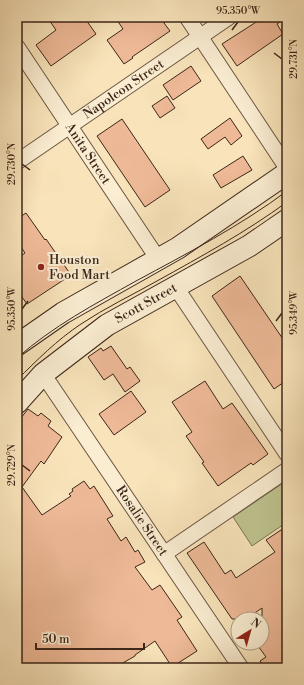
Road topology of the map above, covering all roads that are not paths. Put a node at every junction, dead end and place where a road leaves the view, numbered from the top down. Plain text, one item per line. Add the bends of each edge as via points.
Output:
1 (187, 17) edge
2 (230, 17) edge
3 (200, 37) junction
4 (17, 48) edge
5 (70, 127) junction
6 (17, 162) edge
7 (287, 168) edge
8 (287, 173) edge
9 (287, 220) edge
10 (158, 260) junction
11 (175, 286) junction
12 (18, 340) edge
13 (43, 374) junction
14 (17, 403) edge
15 (287, 454) edge
16 (287, 470) edge
17 (164, 554) junction
18 (241, 668) edge

1 - 3 street
2 - 3 street, Napoleon Street
3 - 5 street, Napoleon Street
3 - 7 street
4 - 5 street, Anita Street
5 - 6 street, Napoleon Street
5 - 10 street, Anita Street
8 - 10 main road
9 - 11 main road, Scott Street via 249,246
10 - 12 main road
11 - 13 main road, Scott Street via 107,325
11 - 15 street
13 - 14 main road, Scott Street
13 - 17 street, Rosalie Street
16 - 17 street
17 - 18 street, Rosalie Street

